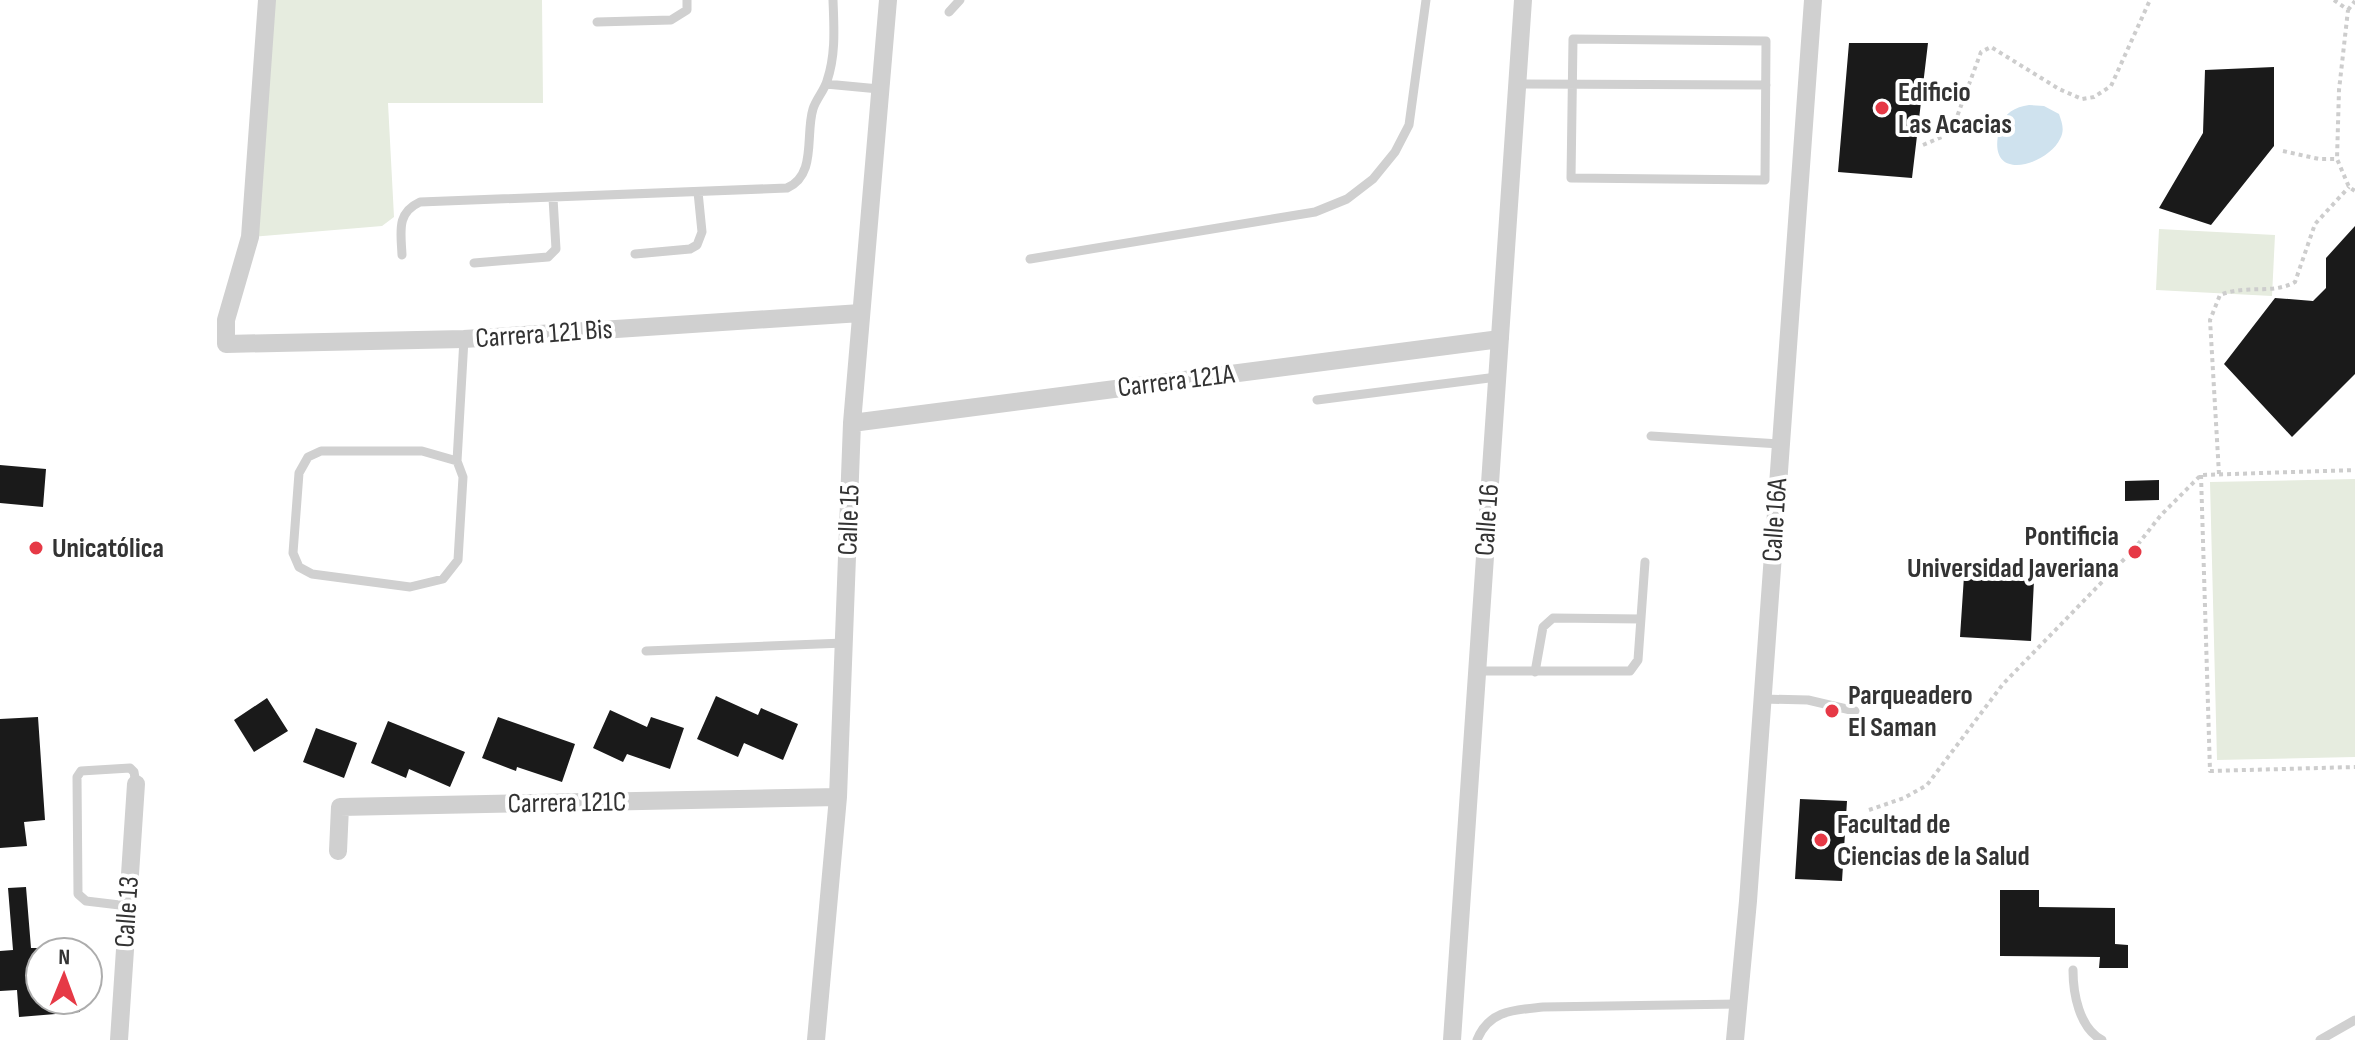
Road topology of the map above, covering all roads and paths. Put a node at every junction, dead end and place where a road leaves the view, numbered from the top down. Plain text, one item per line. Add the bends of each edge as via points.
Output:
1 (267, 0) edge
2 (687, 0) edge
3 (833, 0) edge
4 (888, 0) edge
5 (960, 0) edge
6 (1426, 0) edge
7 (1523, 0) edge
8 (1813, 0) edge
9 (2150, 0) edge
10 (2334, 0) edge
11 (2355, 1) edge
12 (2348, 10) junction
13 (949, 12) dead end
14 (597, 22) dead end
15 (826, 84) junction
16 (1518, 84) junction
17 (1572, 85) junction
18 (1766, 85) junction
19 (879, 89) junction
20 (1923, 145) dead end
21 (2283, 151) dead end
22 (2337, 159) junction
23 (2349, 187) junction
24 (2355, 191) edge
25 (698, 192) junction
26 (553, 198) junction
27 (635, 254) dead end
28 (402, 255) dead end
29 (1030, 259) dead end
30 (474, 263) dead end
31 (861, 313) junction
32 (464, 339) junction
33 (1500, 339) junction
34 (1497, 377) junction
35 (1317, 400) dead end
36 (852, 423) junction
37 (1651, 436) dead end
38 (1781, 444) junction
39 (457, 461) junction
40 (2355, 470) edge
41 (2219, 474) junction
42 (2201, 475) junction
43 (1645, 562) dead end
44 (1641, 619) junction
45 (844, 643) junction
46 (646, 651) dead end
47 (1477, 671) junction
48 (1535, 672) junction
49 (1763, 699) junction
50 (1855, 711) dead end
51 (2355, 767) edge
52 (136, 784) joint
53 (838, 797) junction
54 (1869, 810) dead end
55 (338, 851) dead end
56 (128, 906) junction
57 (2073, 970) dead end
58 (1738, 1004) junction
59 (2355, 1020) edge
60 (119, 1040) edge
61 (816, 1040) edge
62 (1452, 1040) edge
63 (1477, 1040) edge
64 (1735, 1040) edge
65 (2102, 1040) edge
66 (2320, 1040) edge

1 - 32 street, Carrera 121 Bis via 250,237 226,320 226,344
2 - 14 lane via 687,10 671,20
3 - 15 lane via 835,46
4 - 19 street, Calle 15
5 - 13 lane
6 - 29 lane via 1409,125 1380,170 1347,199 1315,212
7 - 16 street, Calle 16
8 - 38 street, Calle 16A
9 - 20 path via 2111,86 2094,97 2082,99 2059,89 1991,47 1981,52 1955,122 1944,136
10 - 12 path
11 - 12 path
12 - 22 path
15 - 19 lane
15 - 25 lane via 812,111 806,166 795,185
16 - 17 lane
16 - 33 street, Calle 16
17 - 18 lane
17 - 18 lane via 1573,39 1766,41
17 - 18 lane via 1571,178 1765,180
19 - 31 street, Calle 15
21 - 22 path
22 - 23 path
23 - 24 path
23 - 41 path via 2315,224 2295,282 2283,289 2237,288 2220,295 2210,320
25 - 26 lane
25 - 27 lane via 702,232 697,245
26 - 28 lane via 420,202 401,218
26 - 30 lane via 552,255
31 - 32 street, Carrera 121 Bis
31 - 36 street, Calle 15
32 - 39 lane
33 - 34 street, Calle 16
33 - 36 street, Carrera 121A
34 - 35 lane
34 - 47 street, Calle 16
36 - 45 street, Calle 15
37 - 38 lane
38 - 49 street, Calle 16A
39 - 39 lane via 422,451 321,451 308,457 299,473 293,553 299,567 312,574 410,587 443,579 458,560 463,477
40 - 41 path
41 - 42 path
42 - 51 path via 2210,771
42 - 54 path via 2003,684 1927,785
43 - 44 lane
44 - 48 lane via 1553,618 1543,627
44 - 48 lane via 1638,660 1630,671
45 - 46 lane
45 - 53 street, Calle 15
47 - 48 lane
47 - 62 street, Calle 16
49 - 50 lane via 1808,700
49 - 58 street, Calle 16A
52 - 56 street, Calle 13
52 - 56 lane via 130,768 81,771 77,777 78,894 86,901
53 - 55 street, Carrera 121C via 340,807
53 - 61 street, Calle 15
56 - 60 street, Calle 13
57 - 65 lane via 2081,1016
58 - 63 lane via 1543,1007 1493,1017
58 - 64 street, Calle 16A
59 - 66 lane

